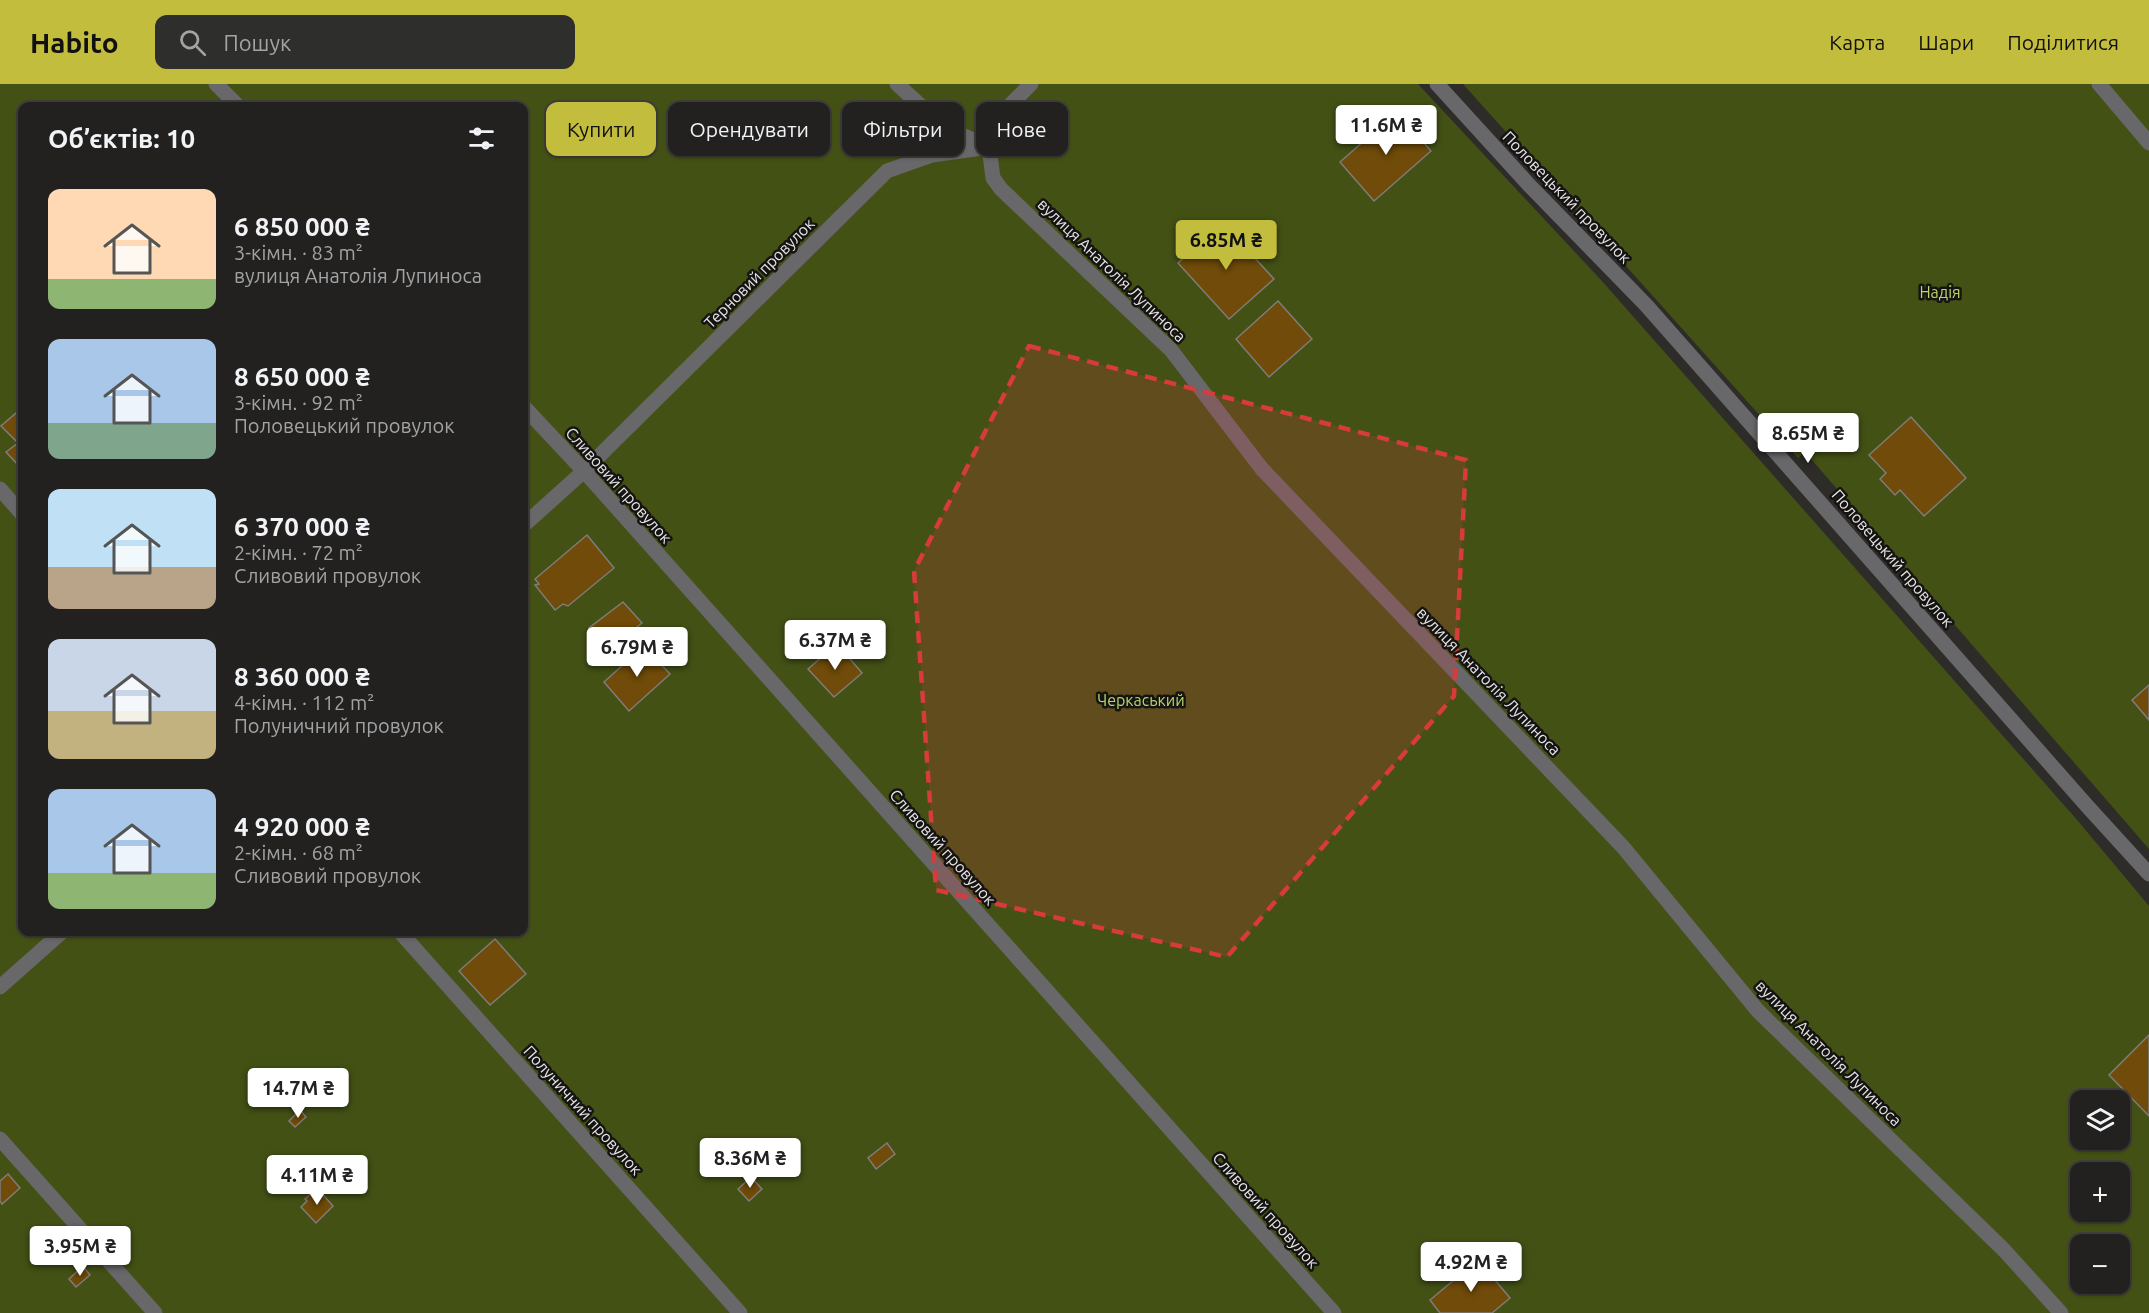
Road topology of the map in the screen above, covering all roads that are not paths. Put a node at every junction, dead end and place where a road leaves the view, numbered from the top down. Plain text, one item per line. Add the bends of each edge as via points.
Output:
1 (216, 84) edge
2 (897, 84) edge
3 (1030, 84) edge
4 (1437, 84) edge
5 (2099, 84) edge
6 (233, 102) edge
7 (1013, 102) edge
8 (976, 141) edge
9 (2149, 143) edge
10 (976, 149) edge
11 (990, 156) edge
12 (528, 411) edge
13 (584, 471) junction
14 (0, 489) edge
15 (18, 509) edge
16 (528, 521) edge
17 (2149, 873) edge
18 (57, 936) edge
19 (404, 936) edge
20 (0, 987) edge
21 (0, 1139) edge
22 (155, 1313) edge
23 (740, 1313) edge
24 (1334, 1313) edge
25 (2061, 1313) edge

1 - 6 street
2 - 8 street via 944,126
3 - 7 street
4 - 17 street, Половецький провулок via 1646,305
5 - 9 street
10 - 13 street, Терновий провулок via 932,155 887,171
11 - 25 street, вулиця Анатолія Лупиноса via 993,178 1001,189 1171,350 1262,469 1623,847 1758,1011 2004,1250
12 - 13 street, Сливовий провулок
13 - 16 street, Терновий провулок
13 - 24 street, Сливовий провулок
14 - 15 street
18 - 20 street
19 - 23 street, Полуничний провулок
21 - 22 street

